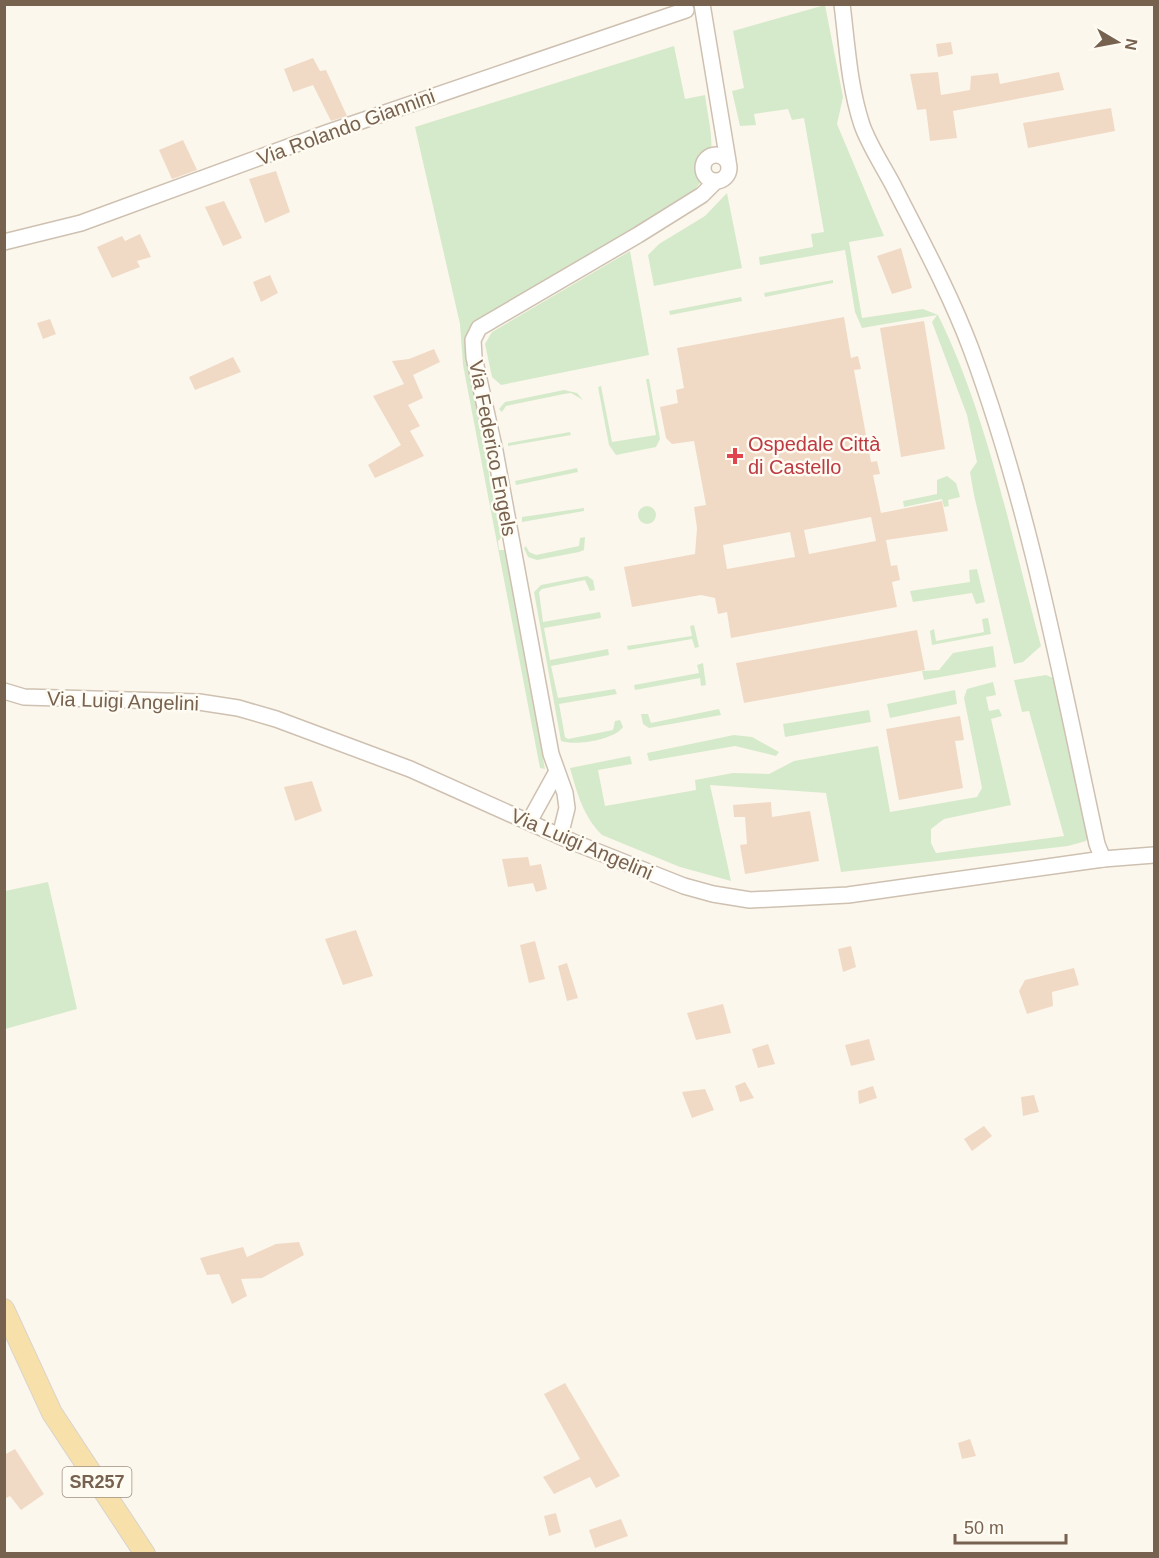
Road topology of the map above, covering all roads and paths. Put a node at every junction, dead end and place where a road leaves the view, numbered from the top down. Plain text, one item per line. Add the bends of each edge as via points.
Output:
1 (702, 4) edge
2 (842, 4) edge
3 (686, 10) dead end
4 (722, 158) junction
5 (710, 178) junction
6 (4, 243) edge
7 (4, 691) edge
8 (24, 697) junction
9 (4, 703) edge
10 (556, 773) junction
11 (529, 822) junction
12 (560, 836) junction
13 (1155, 855) edge
14 (1103, 859) junction
15 (4, 1309) edge
16 (145, 1554) edge

1 - 4 street via 724,123
2 - 14 street via 852,87 863,126 961,327 991,407 1014,483
3 - 6 street, Via Rolando Giannini via 329,132 81,223
4 - 5 street via 705,161
4 - 5 street via 729,172 726,177
5 - 10 street, Via Federico Engels via 702,195 479,327 474,340 474,357
7 - 8 street, Via Luigi Angelini
8 - 9 street, Via Luigi Angelini
8 - 11 street, Via Luigi Angelini via 199,702 238,708 410,769
10 - 11 street
10 - 12 street, Via Federico Engels via 567,808
11 - 12 street, Via Luigi Angelini
12 - 14 street, Via Luigi Angelini via 684,886 750,900 848,895
13 - 14 street, Via Luigi Angelini
15 - 16 main road, SR257 via 52,1413

